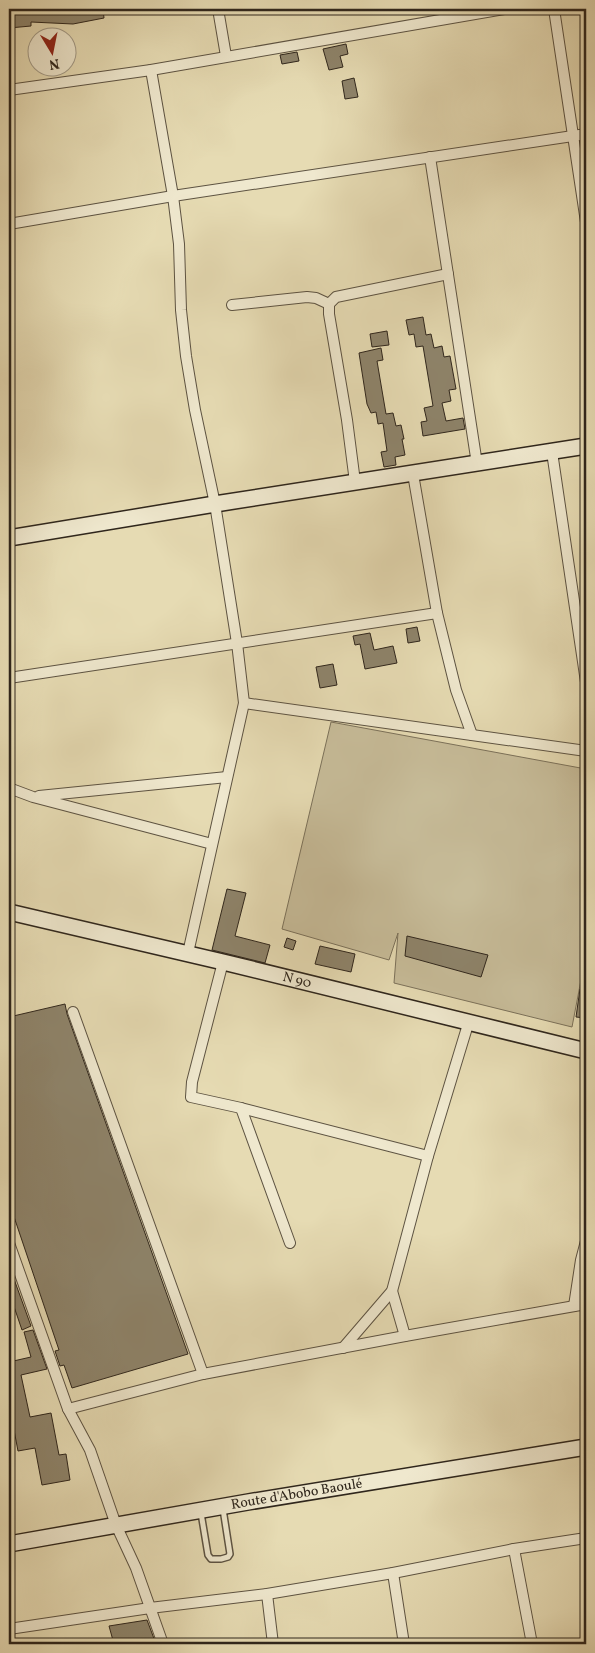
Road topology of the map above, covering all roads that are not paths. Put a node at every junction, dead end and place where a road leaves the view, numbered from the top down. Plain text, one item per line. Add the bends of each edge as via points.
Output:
1 (218, 9) edge
2 (504, 9) edge
3 (554, 9) edge
4 (226, 56) junction
5 (151, 70) junction
6 (9, 90) edge
7 (586, 134) edge
8 (572, 136) junction
9 (430, 157) junction
10 (173, 196) junction
11 (586, 222) edge
12 (9, 224) edge
13 (448, 274) junction
14 (329, 304) junction
15 (232, 305) dead end
16 (586, 446) edge
17 (552, 452) junction
18 (477, 464) junction
19 (413, 474) junction
20 (355, 482) junction
21 (216, 504) junction
22 (9, 538) edge
23 (437, 613) junction
24 (237, 642) junction
25 (9, 678) edge
26 (586, 682) edge
27 (244, 703) junction
28 (472, 735) junction
29 (586, 751) edge
30 (227, 777) junction
31 (9, 788) edge
32 (33, 797) junction
33 (212, 844) junction
34 (9, 912) edge
35 (188, 953) junction
36 (223, 962) junction
37 (73, 1012) dead end
38 (469, 1021) junction
39 (586, 1051) edge
40 (241, 1108) junction
41 (428, 1156) junction
42 (586, 1240) edge
43 (9, 1243) edge
44 (290, 1243) dead end
45 (392, 1291) junction
46 (586, 1304) edge
47 (574, 1306) junction
48 (405, 1336) junction
49 (343, 1348) junction
50 (203, 1374) junction
51 (68, 1408) junction
52 (586, 1447) edge
53 (223, 1506) junction
54 (201, 1510) junction
55 (116, 1525) junction
56 (586, 1538) edge
57 (9, 1544) edge
58 (514, 1549) junction
59 (393, 1573) junction
60 (267, 1594) junction
61 (150, 1608) junction
62 (9, 1629) edge
63 (163, 1644) edge
64 (273, 1644) edge
65 (404, 1644) edge
66 (532, 1644) edge

1 - 4 street
2 - 4 street
3 - 8 street
4 - 5 street
5 - 6 street
5 - 10 street
7 - 8 street
8 - 9 street
8 - 11 street
9 - 10 street
9 - 13 street
10 - 12 street
10 - 21 street via 186,356
13 - 14 street via 336,297
13 - 18 street
14 - 15 street via 307,297
14 - 20 street
16 - 17 street
17 - 18 street
17 - 26 street
18 - 19 street
19 - 20 street
19 - 23 street
20 - 21 street
21 - 22 street
21 - 24 street
23 - 24 street
23 - 28 street via 456,690
24 - 25 street
24 - 27 street
27 - 28 street
27 - 30 street
28 - 29 street
30 - 32 street
30 - 33 street
31 - 32 street
32 - 33 street
33 - 35 street
34 - 35 street, N 90
35 - 36 street, N 90
36 - 38 street, N 90
36 - 40 street via 192,1082 192,1097
37 - 50 street
38 - 39 street, N 90
38 - 41 street
40 - 41 street
40 - 44 street
41 - 45 street
42 - 47 street
43 - 51 street
45 - 48 street
45 - 49 street
46 - 47 street
47 - 48 street
48 - 49 street
49 - 50 street
50 - 51 street
51 - 55 street via 90,1450
52 - 53 street, Route d'Abobo Baoulé
53 - 54 street, Route d'Abobo Baoulé
53 - 54 lane via 230,1554 225,1559 209,1558
54 - 55 street, Route d'Abobo Baoulé
55 - 57 street, Route d'Abobo Baoulé
55 - 61 street
56 - 58 street
58 - 59 street
58 - 66 street
59 - 60 street
59 - 65 street
60 - 61 street
60 - 64 street
61 - 62 street
61 - 63 street

